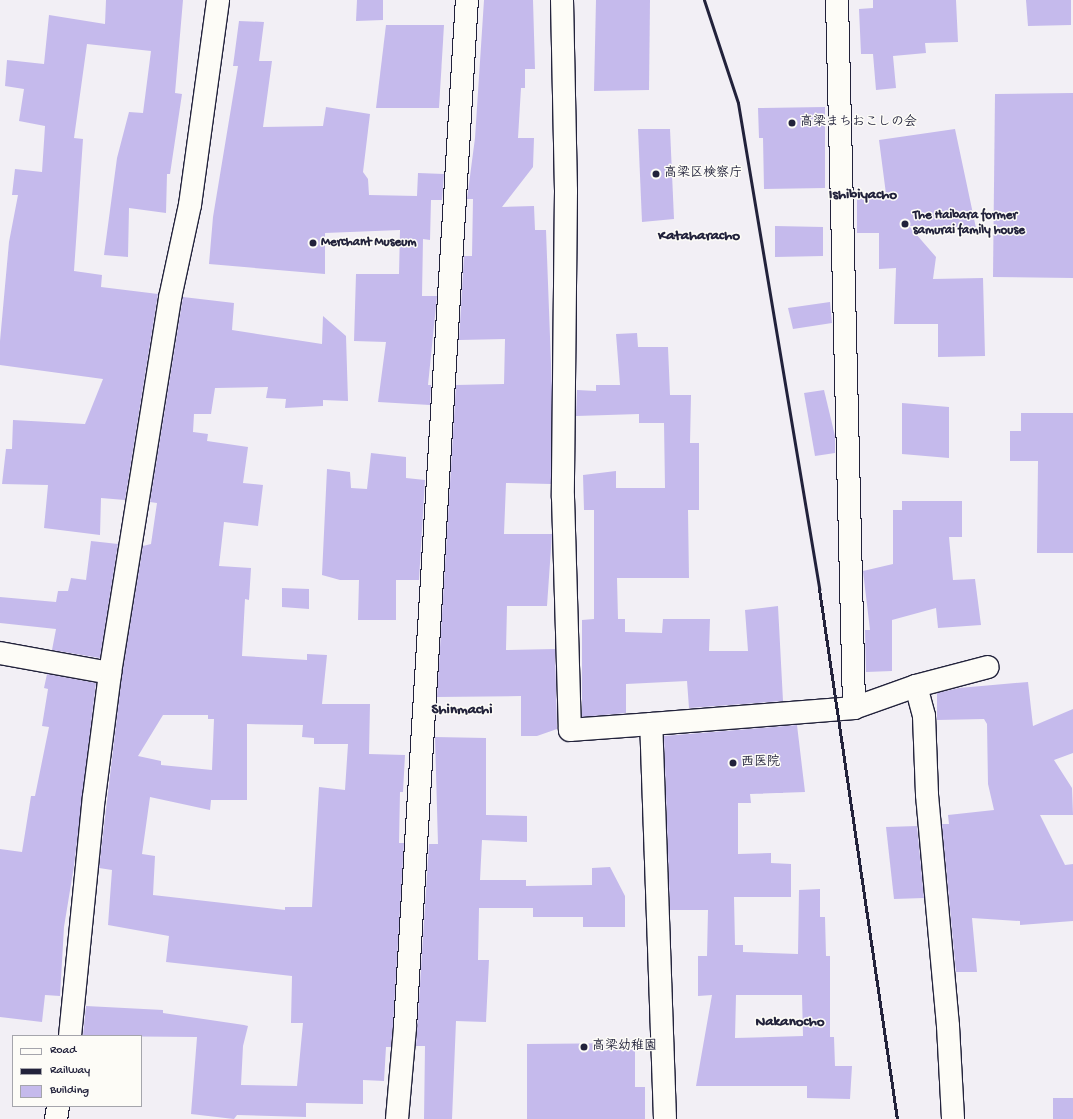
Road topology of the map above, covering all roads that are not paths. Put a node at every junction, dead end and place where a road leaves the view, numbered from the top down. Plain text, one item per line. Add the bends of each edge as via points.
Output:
1 (218, 0) edge
2 (467, 0) edge
3 (562, 0) edge
4 (837, 0) edge
5 (0, 653) edge
6 (988, 667) dead end
7 (110, 673) junction
8 (916, 686) junction
9 (854, 708) junction
10 (651, 724) junction
11 (70, 1035) edge
12 (58, 1107) edge
13 (56, 1119) edge
14 (397, 1119) edge
15 (665, 1119) edge
16 (953, 1119) edge

1 - 7 street via 190,205 170,298
2 - 14 street via 405,1027
3 - 10 street via 566,191 563,497 570,730
4 - 9 street
5 - 7 street
6 - 8 street
7 - 11 street via 94,796
8 - 9 street
8 - 16 street via 924,716 927,795 948,1026
9 - 10 street
10 - 15 street
12 - 13 street

